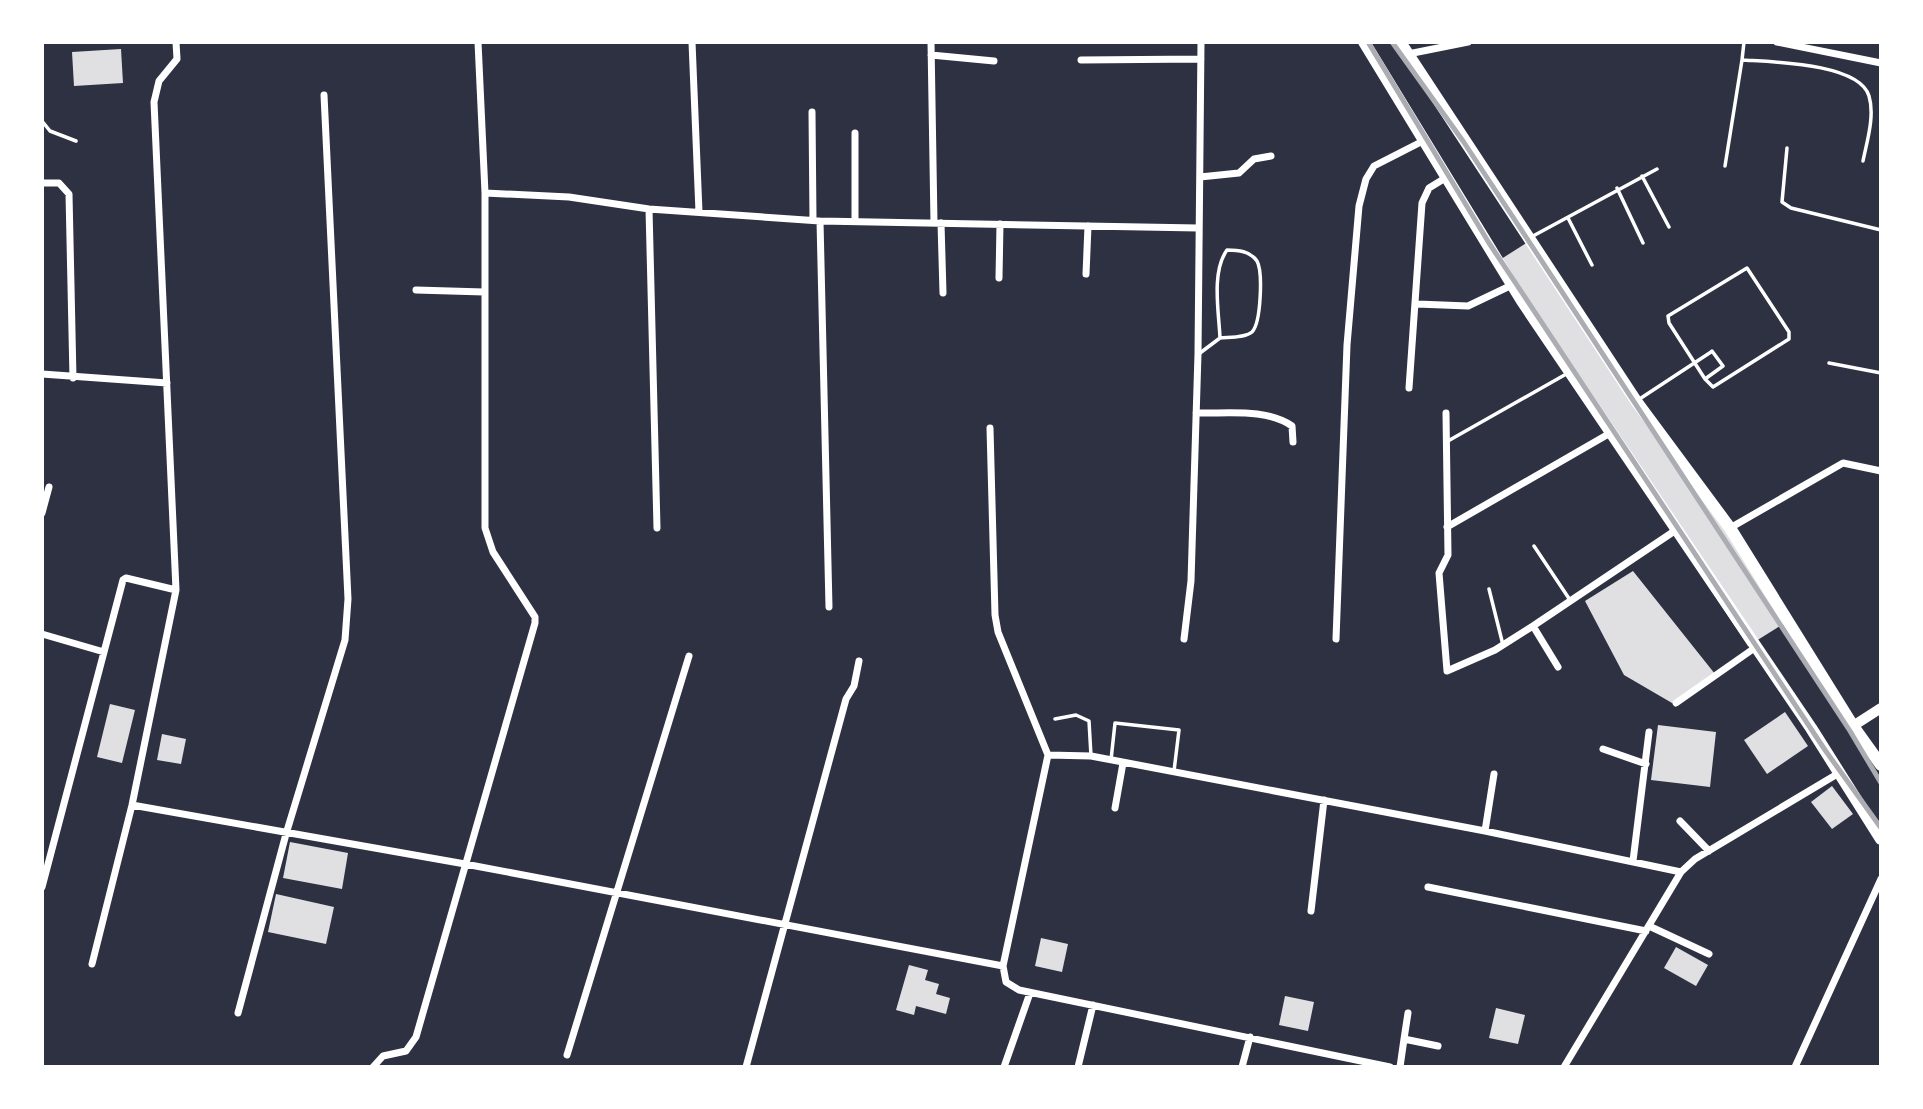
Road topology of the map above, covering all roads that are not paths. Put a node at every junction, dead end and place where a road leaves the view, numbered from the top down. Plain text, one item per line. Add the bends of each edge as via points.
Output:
1 (176, 42) edge
2 (478, 42) edge
3 (692, 42) edge
4 (931, 42) edge
5 (1201, 42) edge
6 (1364, 42) edge
7 (1400, 42) edge
8 (1468, 42) edge
9 (1744, 42) edge
10 (1777, 42) edge
11 (1438, 44) edge
12 (1816, 46) edge
13 (1408, 54) junction
14 (930, 55) junction
15 (1201, 59) junction
16 (1080, 60) dead end
17 (1742, 60) junction
18 (994, 61) dead end
19 (1881, 62) edge
20 (324, 95) dead end
21 (812, 112) dead end
22 (42, 121) edge
23 (855, 133) dead end
24 (76, 141) dead end
25 (1423, 141) junction
26 (1787, 148) dead end
27 (1271, 156) dead end
28 (1863, 161) dead end
29 (1725, 166) dead end
30 (1657, 169) dead end
31 (1642, 176) junction
32 (1200, 177) junction
33 (1447, 177) junction
34 (42, 183) edge
35 (1617, 188) junction
36 (485, 193) junction
37 (649, 209) junction
38 (699, 212) junction
39 (1568, 218) junction
40 (816, 221) junction
41 (855, 221) junction
42 (937, 223) junction
43 (1000, 224) junction
44 (1088, 226) junction
45 (1669, 227) dead end
46 (1198, 228) junction
47 (1881, 230) edge
48 (1530, 237) junction
49 (1643, 243) dead end
50 (1592, 265) dead end
51 (1086, 274) dead end
52 (999, 278) dead end
53 (1513, 284) junction
54 (416, 290) dead end
55 (484, 292) junction
56 (943, 293) dead end
57 (1417, 304) junction
58 (1220, 338) junction
59 (1198, 355) junction
60 (1694, 363) junction
61 (1829, 363) dead end
62 (1571, 372) junction
63 (1881, 373) edge
64 (42, 374) edge
65 (73, 378) junction
66 (1705, 379) junction
67 (167, 383) junction
68 (1409, 388) dead end
69 (1636, 401) junction
70 (1196, 413) junction
71 (1446, 413) dead end
72 (990, 428) dead end
73 (1612, 432) junction
74 (1448, 441) junction
75 (1293, 442) dead end
76 (1881, 471) edge
77 (49, 487) dead end
78 (42, 513) edge
79 (1447, 527) junction
80 (657, 528) dead end
81 (1730, 528) junction
82 (1676, 530) junction
83 (1534, 546) dead end
84 (1489, 589) dead end
85 (176, 590) junction
86 (1571, 601) junction
87 (829, 607) dead end
88 (1533, 626) junction
89 (42, 634) edge
90 (1184, 639) dead end
91 (1336, 639) dead end
92 (1503, 645) junction
93 (1756, 647) junction
94 (104, 652) junction
95 (689, 656) dead end
96 (859, 662) dead end
97 (1558, 667) dead end
98 (1676, 703) dead end
99 (1881, 708) edge
100 (1055, 719) dead end
101 (1853, 726) junction
102 (1649, 732) dead end
103 (1603, 749) dead end
104 (1048, 755) junction
105 (1091, 756) junction
106 (1111, 760) junction
107 (1123, 763) junction
108 (1646, 764) junction
109 (1881, 765) edge
110 (1174, 773) junction
111 (1839, 773) junction
112 (1494, 774) dead end
113 (1324, 800) junction
114 (132, 805) junction
115 (1115, 808) dead end
116 (1680, 821) dead end
117 (1485, 831) junction
118 (286, 834) junction
119 (1881, 839) edge
120 (1709, 851) junction
121 (1633, 861) junction
122 (465, 864) junction
123 (1681, 872) junction
124 (1881, 879) edge
125 (42, 887) edge
126 (1428, 887) dead end
127 (614, 894) junction
128 (1311, 911) dead end
129 (783, 923) junction
130 (1647, 928) junction
131 (1709, 954) dead end
132 (92, 964) dead end
133 (1003, 966) junction
134 (1030, 993) junction
135 (1093, 1005) junction
136 (238, 1013) dead end
137 (1408, 1013) dead end
138 (1250, 1037) junction
139 (1404, 1039) junction
140 (1438, 1046) dead end
141 (567, 1055) dead end
142 (373, 1067) edge
143 (746, 1067) edge
144 (1004, 1067) edge
145 (1078, 1067) edge
146 (1242, 1067) edge
147 (1390, 1067) edge
148 (1399, 1067) edge
149 (1564, 1067) edge
150 (1795, 1067) edge

1 - 67 street via 177,59 159,81 154,102
2 - 36 street
3 - 38 street
4 - 14 street
5 - 15 street
6 - 25 main road
7 - 13 main road
8 - 11 street
9 - 17 lane
10 - 12 street
11 - 13 street
12 - 19 street
13 - 48 main road
14 - 18 street
14 - 42 street
15 - 16 street
15 - 32 street
17 - 28 lane via 1838,71 1860,81 1869,95 1871,115
17 - 29 lane
20 - 118 street via 348,598 345,640
21 - 40 street
22 - 24 lane via 50,131
23 - 41 street
25 - 33 main road
25 - 91 street via 1374,166 1359,206 1347,345
26 - 47 lane via 1782,202
27 - 32 street via 1254,159 1239,173
30 - 31 lane
31 - 35 lane
31 - 45 lane
32 - 46 street
33 - 53 main road
33 - 57 street via 1429,188 1422,203
34 - 65 street via 59,183 69,194
35 - 39 lane
35 - 49 lane
36 - 37 street via 569,197
36 - 55 street
37 - 38 street
37 - 80 street
38 - 40 street
39 - 48 lane
39 - 50 lane
40 - 41 street
40 - 87 street
41 - 42 street
42 - 43 street
42 - 56 street
43 - 44 street
43 - 52 street
44 - 46 street
44 - 51 street
46 - 59 street
48 - 69 main road
53 - 57 street via 1468,306
53 - 62 main road
54 - 55 street
55 - 122 street via 485,528 493,552 535,617 535,624
57 - 68 street
58 - 58 lane via 1219,271 1227,250 1238,250 1250,254 1260,269 1258,318 1249,335
58 - 59 lane
59 - 70 street
60 - 66 lane
60 - 66 lane via 1716,353 1723,366
60 - 66 lane via 1668,316 1747,268 1789,332 1789,339 1713,387
60 - 69 lane
61 - 63 lane
62 - 73 main road
62 - 74 lane
64 - 65 street
65 - 67 street
67 - 85 street
69 - 81 main road
70 - 75 street via 1259,414 1283,420 1292,426
70 - 90 street via 1191,581
71 - 74 street
72 - 104 street via 998,632
73 - 79 street
73 - 82 main road
74 - 79 street
76 - 81 street via 1843,463
77 - 78 street
79 - 92 street via 1448,555 1439,573 1447,671
81 - 101 main road
82 - 86 street
82 - 93 main road
83 - 86 lane
84 - 92 lane
85 - 94 street via 126,578
85 - 114 street
86 - 88 street
88 - 92 street
88 - 97 street
89 - 94 street
93 - 98 street
93 - 111 main road
94 - 125 street
95 - 127 street
96 - 129 street
99 - 101 street
100 - 105 lane via 1076,715 1089,721
101 - 109 main road
102 - 108 street
103 - 108 street
104 - 105 street
104 - 133 street
105 - 106 street
106 - 107 street
106 - 110 lane via 1115,723 1179,730
107 - 110 street
107 - 115 street
108 - 121 street
110 - 113 street
111 - 119 main road
111 - 120 street
112 - 117 street
113 - 117 street
113 - 128 street
114 - 118 street
114 - 132 street
116 - 120 street
117 - 121 street
118 - 122 street
118 - 136 street
120 - 123 street
121 - 123 street
122 - 127 street
122 - 142 street via 416,1037 406,1051 383,1056
123 - 130 street
124 - 150 street
126 - 130 street
127 - 129 street
127 - 141 street
129 - 133 street
129 - 143 street
130 - 131 street
130 - 149 street
133 - 134 street via 1006,982
134 - 135 street
134 - 144 street
135 - 138 street
135 - 145 street
137 - 139 street
138 - 146 street
138 - 147 street
139 - 140 street
139 - 148 street

